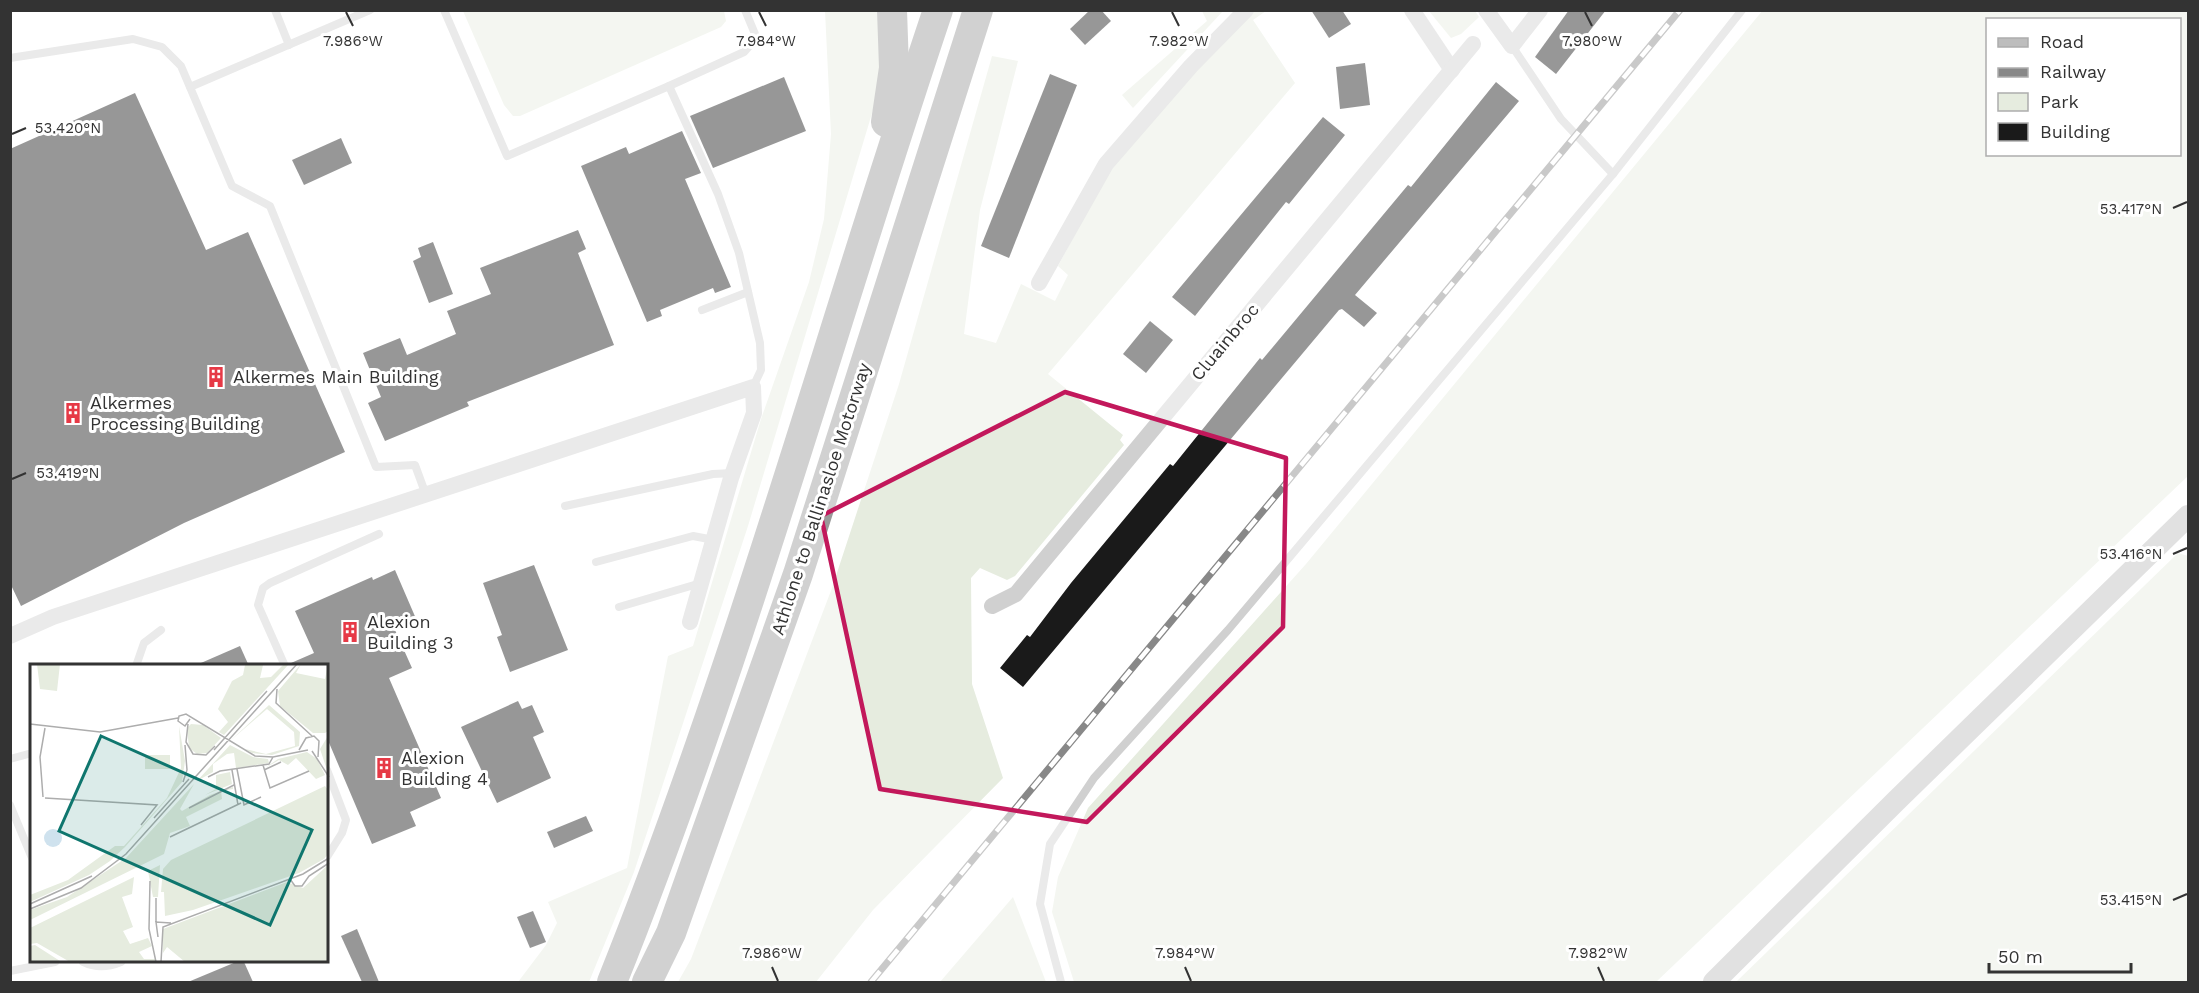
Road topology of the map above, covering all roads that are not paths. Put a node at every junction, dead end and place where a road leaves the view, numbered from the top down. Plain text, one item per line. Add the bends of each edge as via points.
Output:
1 (275, 10) edge
2 (370, 10) edge
3 (444, 10) edge
4 (745, 10) edge
5 (891, 10) edge
6 (938, 10) edge
7 (978, 10) edge
8 (1246, 10) edge
9 (1412, 10) edge
10 (1486, 10) edge
11 (1540, 10) edge
12 (1742, 10) edge
13 (1473, 44) dead end
14 (289, 45) junction
15 (1512, 46) junction
16 (10, 58) edge
17 (1452, 70) junction
18 (669, 86) junction
19 (190, 87) junction
20 (1612, 174) junction
21 (873, 205) junction
22 (1039, 284) dead end
23 (748, 292) junction
24 (702, 310) dead end
25 (753, 387) junction
26 (733, 473) junction
27 (426, 495) junction
28 (565, 506) dead end
29 (2188, 516) edge
30 (379, 534) dead end
31 (714, 540) junction
32 (596, 562) dead end
33 (701, 583) junction
34 (992, 606) dead end
35 (619, 607) dead end
36 (690, 622) dead end
37 (161, 630) dead end
38 (10, 636) edge
39 (137, 664) edge
40 (284, 664) edge
41 (30, 753) edge
42 (13, 756) edge
43 (328, 773) edge
44 (10, 805) edge
45 (331, 847) edge
46 (30, 853) edge
47 (50, 963) edge
48 (85, 963) edge
49 (118, 963) edge
50 (10, 971) edge
51 (612, 982) edge
52 (648, 982) edge
53 (1061, 982) edge
54 (1714, 982) edge

1 - 14 lane
2 - 14 lane
3 - 18 lane via 507,156
4 - 18 lane via 755,34 744,52
5 - 21 highway via 894,68
6 - 21 highway
7 - 52 highway, Athlone to Ballinasloe Motorway via 798,574 682,901
8 - 22 street via 1191,66 1106,164
9 - 17 street
10 - 15 street
11 - 15 street
12 - 20 lane
13 - 17 street, Cluainbroc
14 - 19 lane
15 - 20 lane via 1561,118
16 - 19 lane via 133,39 162,47 182,66
17 - 34 street, Cluainbroc via 1016,594
18 - 23 lane via 718,194
19 - 27 lane via 232,186 270,206 376,466 415,465
20 - 53 lane via 1228,630 1094,778 1050,844 1040,904
21 - 51 highway via 714,704 657,871
23 - 24 lane
23 - 25 lane via 761,361
25 - 26 street via 754,413
25 - 27 street
26 - 28 lane
26 - 31 street
27 - 38 street via 53,617
29 - 54 main road
30 - 40 lane via 263,588 258,605
31 - 32 lane via 693,536
31 - 33 street
33 - 35 lane
33 - 36 street
37 - 39 lane via 144,643
41 - 42 lane
43 - 45 lane via 346,820
44 - 46 lane
47 - 50 lane
48 - 49 lane

